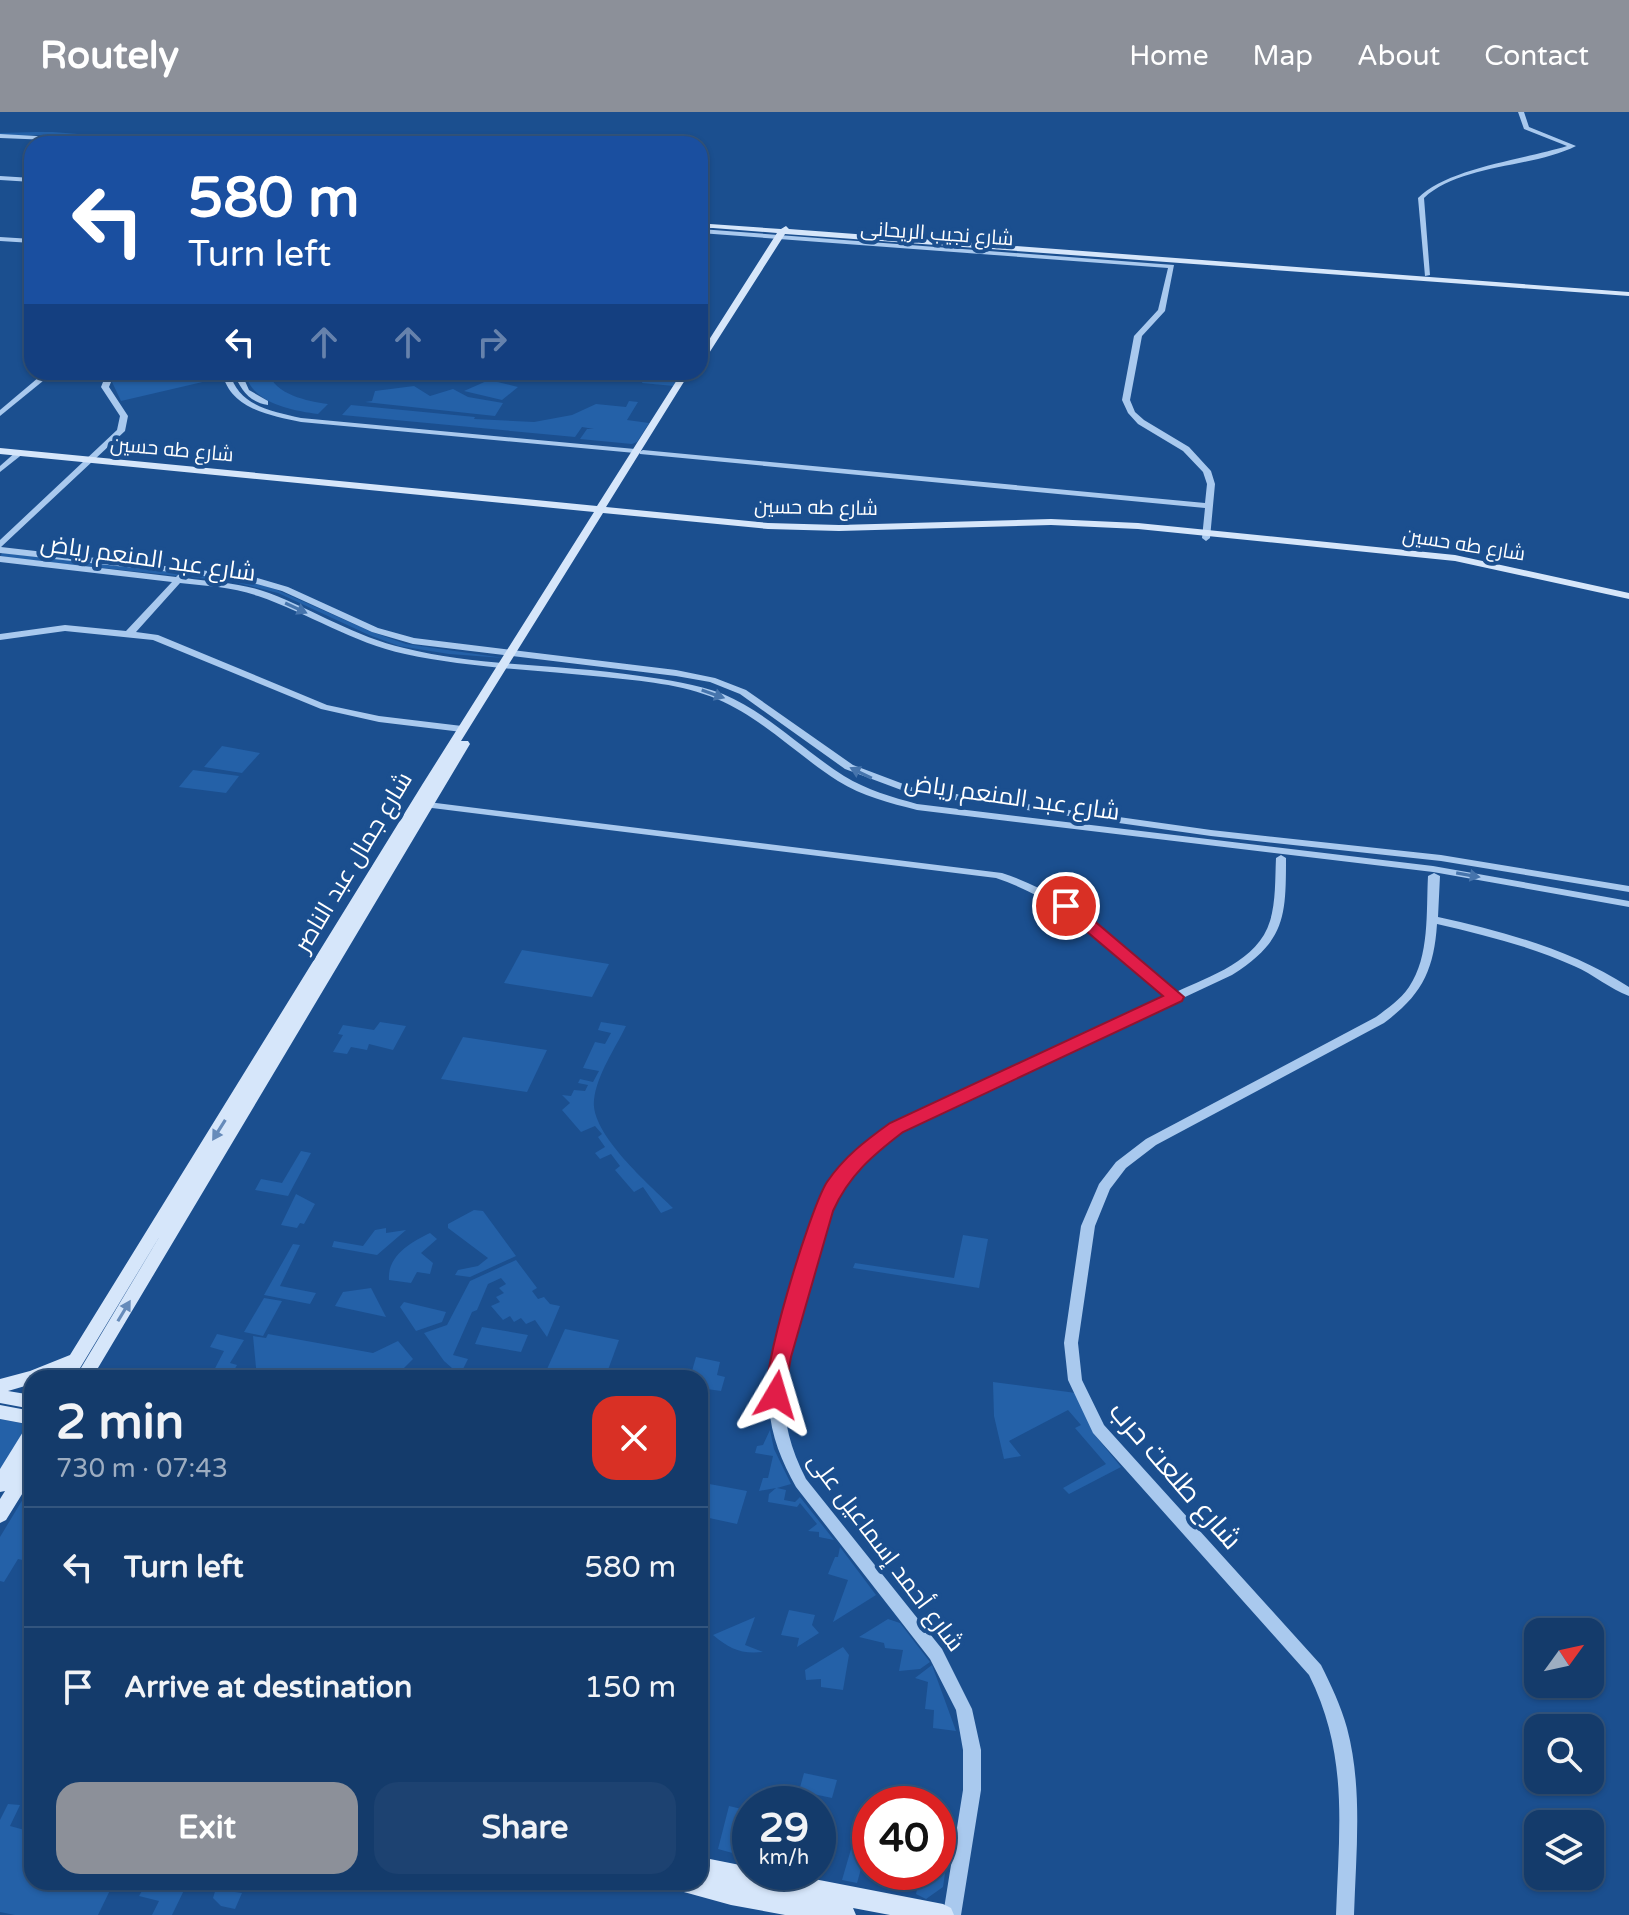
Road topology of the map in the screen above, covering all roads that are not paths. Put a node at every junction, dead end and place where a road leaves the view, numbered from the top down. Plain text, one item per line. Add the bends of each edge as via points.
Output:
1 (1521, 112) edge
2 (0, 138) edge
3 (24, 139) edge
4 (24, 139) edge
5 (0, 178) edge
6 (24, 180) edge
7 (714, 223) dead end
8 (708, 231) edge
9 (776, 231) junction
10 (0, 240) edge
11 (24, 242) edge
12 (765, 249) junction
13 (1427, 275) junction
14 (1629, 292) edge
15 (708, 337) edge
16 (708, 347) edge
17 (32, 380) edge
18 (40, 380) edge
19 (106, 380) edge
20 (228, 380) edge
21 (241, 380) edge
22 (682, 380) edge
23 (688, 380) edge
24 (0, 407) edge
25 (0, 414) edge
26 (663, 414) junction
27 (320, 420) junction
28 (640, 450) junction
29 (0, 453) edge
30 (17, 455) junction
31 (91, 462) junction
32 (0, 470) edge
33 (1209, 503) junction
34 (600, 516) junction
35 (1206, 535) junction
36 (0, 548) edge
37 (0, 559) edge
38 (184, 574) junction
39 (1625, 599) edge
40 (129, 634) junction
41 (0, 637) edge
42 (510, 660) junction
43 (462, 729) junction
44 (428, 805) junction
45 (1211, 838) junction
46 (1281, 858) dead end
47 (1434, 876) dead end
48 (1624, 888) edge
49 (1624, 903) edge
50 (1431, 919) junction
51 (1629, 992) edge
52 (1175, 997) junction
53 (291, 1023) junction
54 (84, 1367) edge
55 (24, 1379) edge
56 (0, 1386) edge
57 (0, 1396) edge
58 (24, 1400) edge
59 (0, 1412) edge
60 (24, 1416) edge
61 (24, 1445) edge
62 (24, 1476) edge
63 (0, 1485) edge
64 (0, 1515) edge
65 (708, 1870) edge
66 (708, 1885) edge
67 (779, 1894) junction
68 (845, 1915) edge
69 (943, 1915) edge
70 (952, 1915) edge
71 (1345, 1915) edge

1 - 13 street via 1526,128 1573,146 1426,190 1421,198
2 - 3 street
2 - 4 street
5 - 6 street
7 - 9 main road
8 - 9 street, شارع نجيب الريحانى
9 - 12 main road
9 - 13 main road
9 - 14 main road
9 - 33 street, شارع نجيب الريحانى via 1172,266 1161,311 1138,336 1126,400 1141,422 1204,465 1211,484
10 - 11 street
12 - 15 main road
12 - 16 main road
13 - 14 main road
17 - 24 street
18 - 25 street
19 - 31 street via 107,393 125,424
20 - 27 street via 251,404 282,416
21 - 27 street via 246,391 264,403
22 - 26 main road, شارع جمال عبد الناصر
23 - 26 main road, شارع جمال عبد الناصر
26 - 28 main road, شارع جمال عبد الناصر
27 - 28 street
28 - 33 street
28 - 34 main road, شارع جمال عبد الناصر
29 - 30 main road, شارع طه حسين
30 - 31 main road, شارع طه حسين
30 - 32 street
31 - 34 main road, شارع طه حسين
31 - 36 street
33 - 35 street
34 - 35 main road, شارع طه حسين via 803,532 1062,528
34 - 42 main road, شارع جمال عبد الناصر
35 - 39 main road, شارع طه حسين via 1438,561
36 - 38 street, شارع عبد المنعم رياض
37 - 38 street, شارع عبد المنعم رياض
38 - 40 street
38 - 42 street, شارع عبد المنعم رياض via 263,594 392,648
40 - 41 street via 54,628
40 - 43 street via 173,642 336,711
42 - 43 main road, شارع جمال عبد الناصر
42 - 44 main road, شارع جمال عبد الناصر
42 - 45 street, شارع عبد المنعم رياض via 670,683 720,696 745,708 842,779 893,802
43 - 53 main road, شارع جمال عبد الناصر
44 - 52 street via 998,875 1034,887 1066,906
44 - 53 main road, شارع جمال عبد الناصر
45 - 48 street, شارع عبد المنعم رياض via 1441,858
45 -> 49 street, شارع عبد المنعم رياض
46 - 52 street, شارع أحمد إسماعيل على via 1279,916 1265,945 1244,963
47 - 50 street, شارع طلعت حرب
48 - 49 street
50 - 51 street via 1544,947
50 - 71 street, شارع طلعت حرب via 1426,970 1398,1008 1151,1142 1112,1176 1088,1226 1072,1331 1075,1380 1098,1429 1315,1670 1330,1696 1347,1766
52 - 70 street, شارع أحمد إسماعيل على via 896,1127 866,1149 828,1199 780,1357 776,1408 793,1468 936,1654 964,1709 972,1790
53 - 54 main road, شارع جمال عبد الناصر
55 - 56 main road
57 - 58 main road
59 - 60 main road
61 - 63 main road
62 - 64 main road
65 - 67 main road
66 - 67 main road
67 - 68 main road
67 - 69 main road

